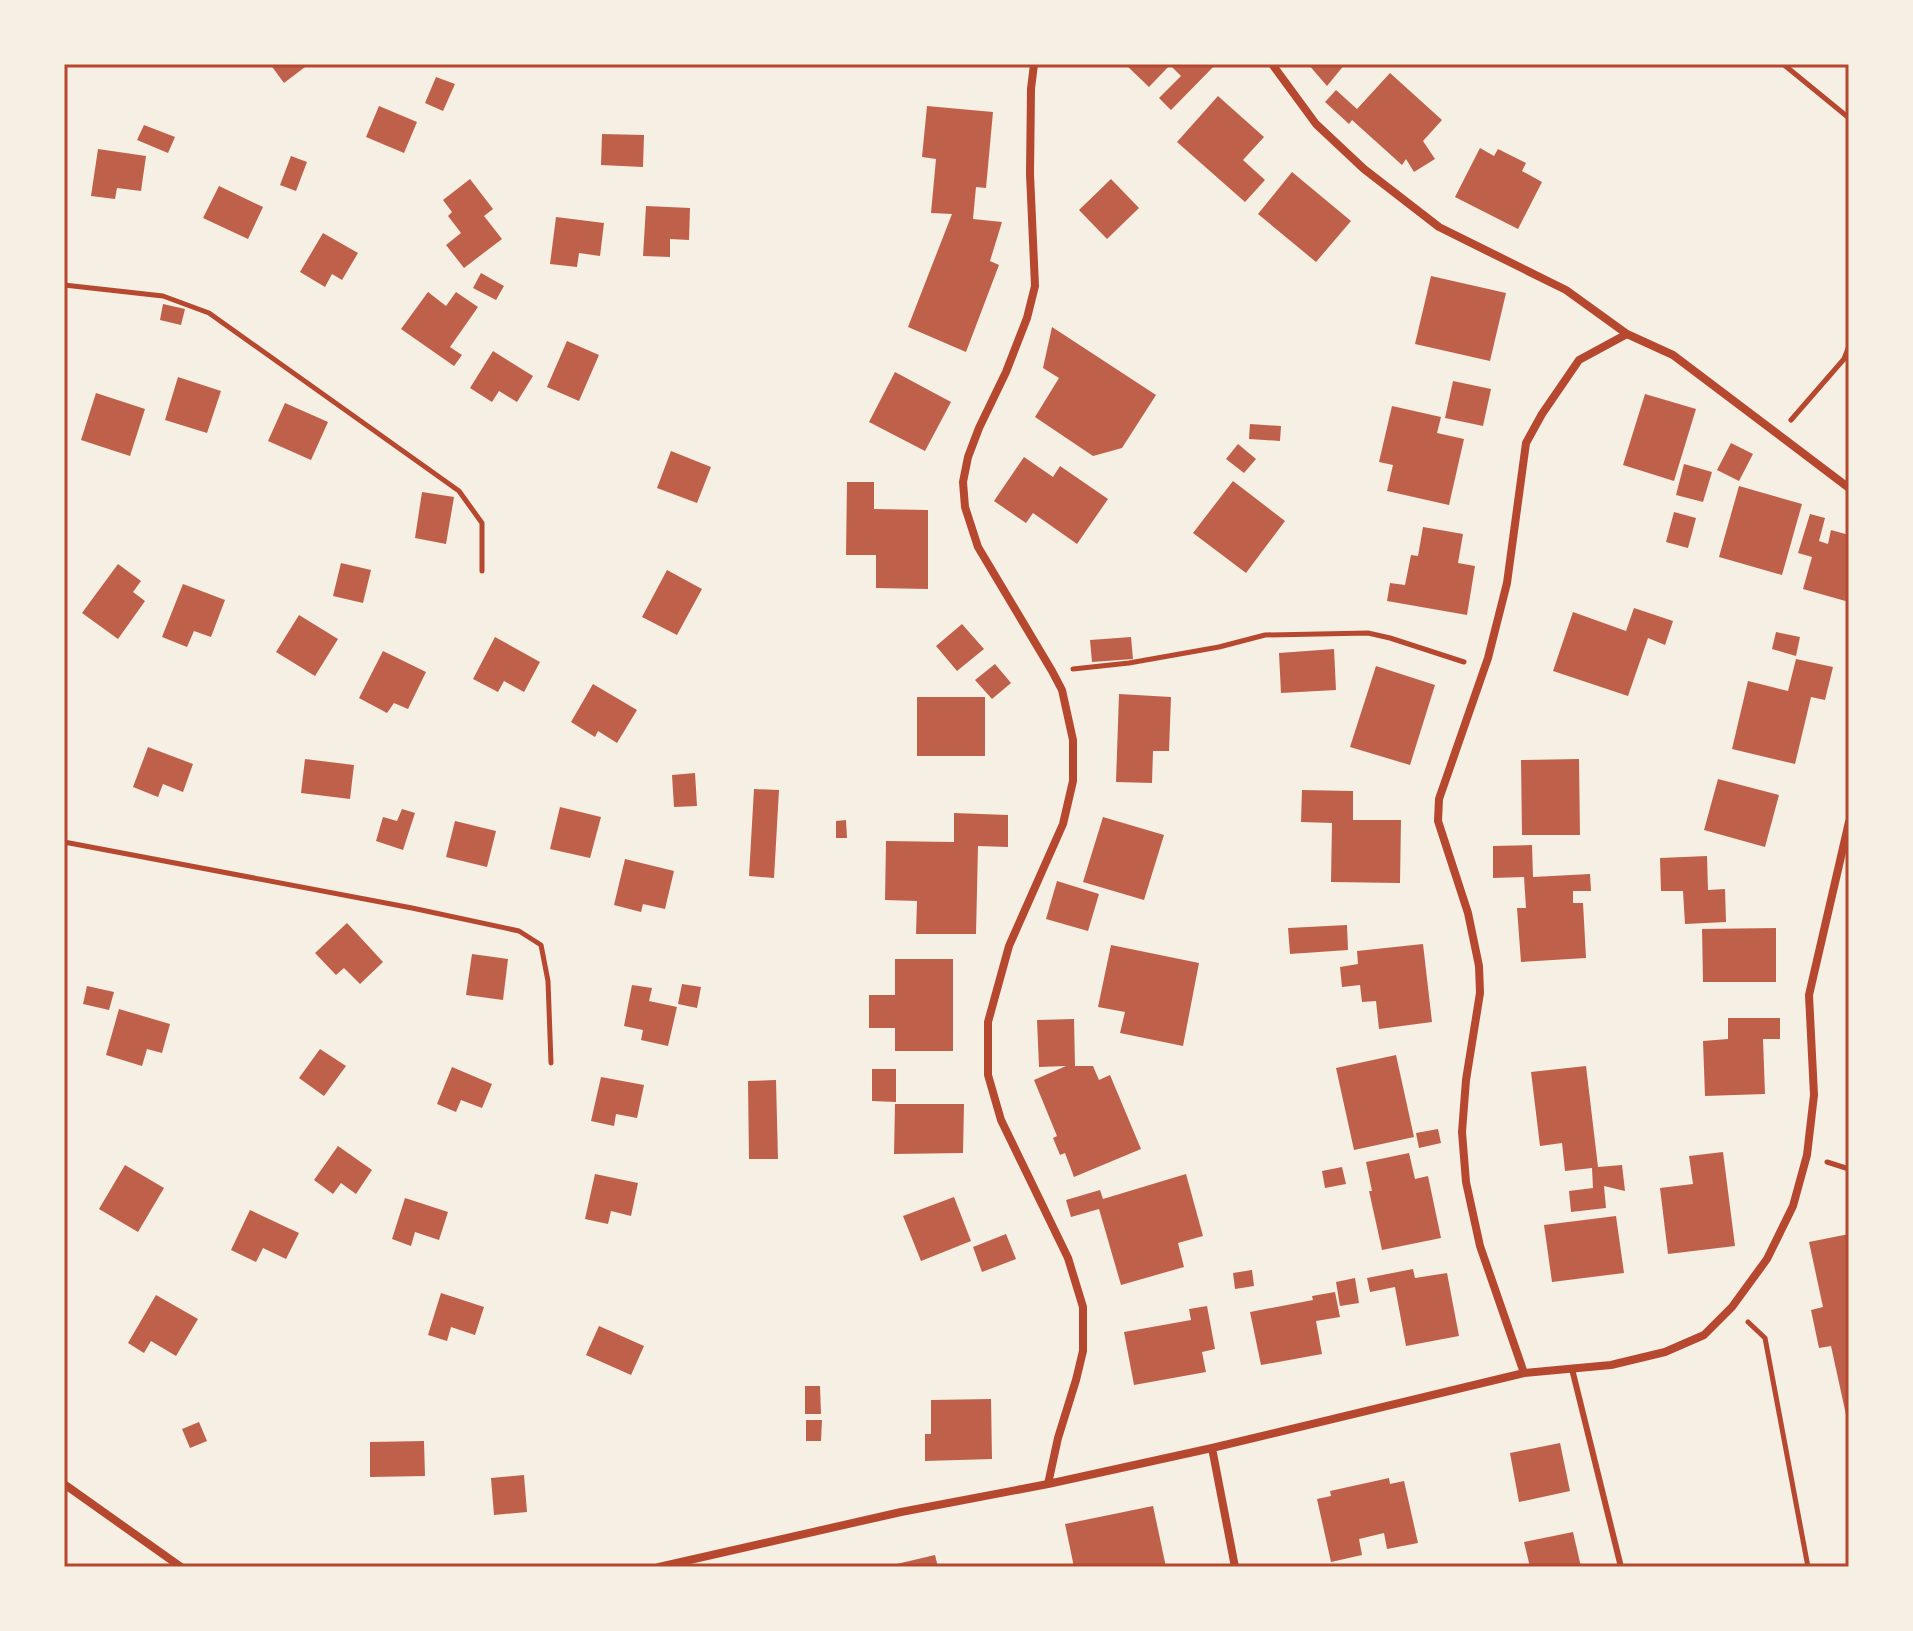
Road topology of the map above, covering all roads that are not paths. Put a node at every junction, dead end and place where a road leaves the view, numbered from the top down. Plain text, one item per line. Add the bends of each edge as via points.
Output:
1 (1034, 64) edge
2 (1272, 64) edge
3 (1627, 334) junction
4 (1849, 488) edge
5 (1849, 822) edge
6 (1572, 1369) junction
7 (1524, 1373) junction
8 (1212, 1448) junction
9 (64, 1484) edge
10 (1048, 1484) junction
11 (181, 1567) edge
12 (659, 1567) edge
13 (1235, 1567) edge
14 (1621, 1567) edge

1 - 10 street via 1030,174 1035,286 963,482 978,547 1062,690 1073,740 1073,781 1063,824 1009,946 988,1022 988,1075 1001,1120 1068,1258 1083,1307 1083,1351
2 - 3 street via 1316,124 1439,227 1566,290
3 - 4 street via 1673,355
3 - 7 street via 1579,360 1526,443 1507,583 1439,799 1438,821 1479,966 1462,1132 1466,1182 1480,1246
5 - 6 street via 1809,995 1814,1095 1807,1155 1793,1206 1767,1259 1704,1335 1665,1352
6 - 7 street
6 - 14 lane
7 - 8 street
8 - 10 street
8 - 13 street
9 - 11 street
10 - 12 street

